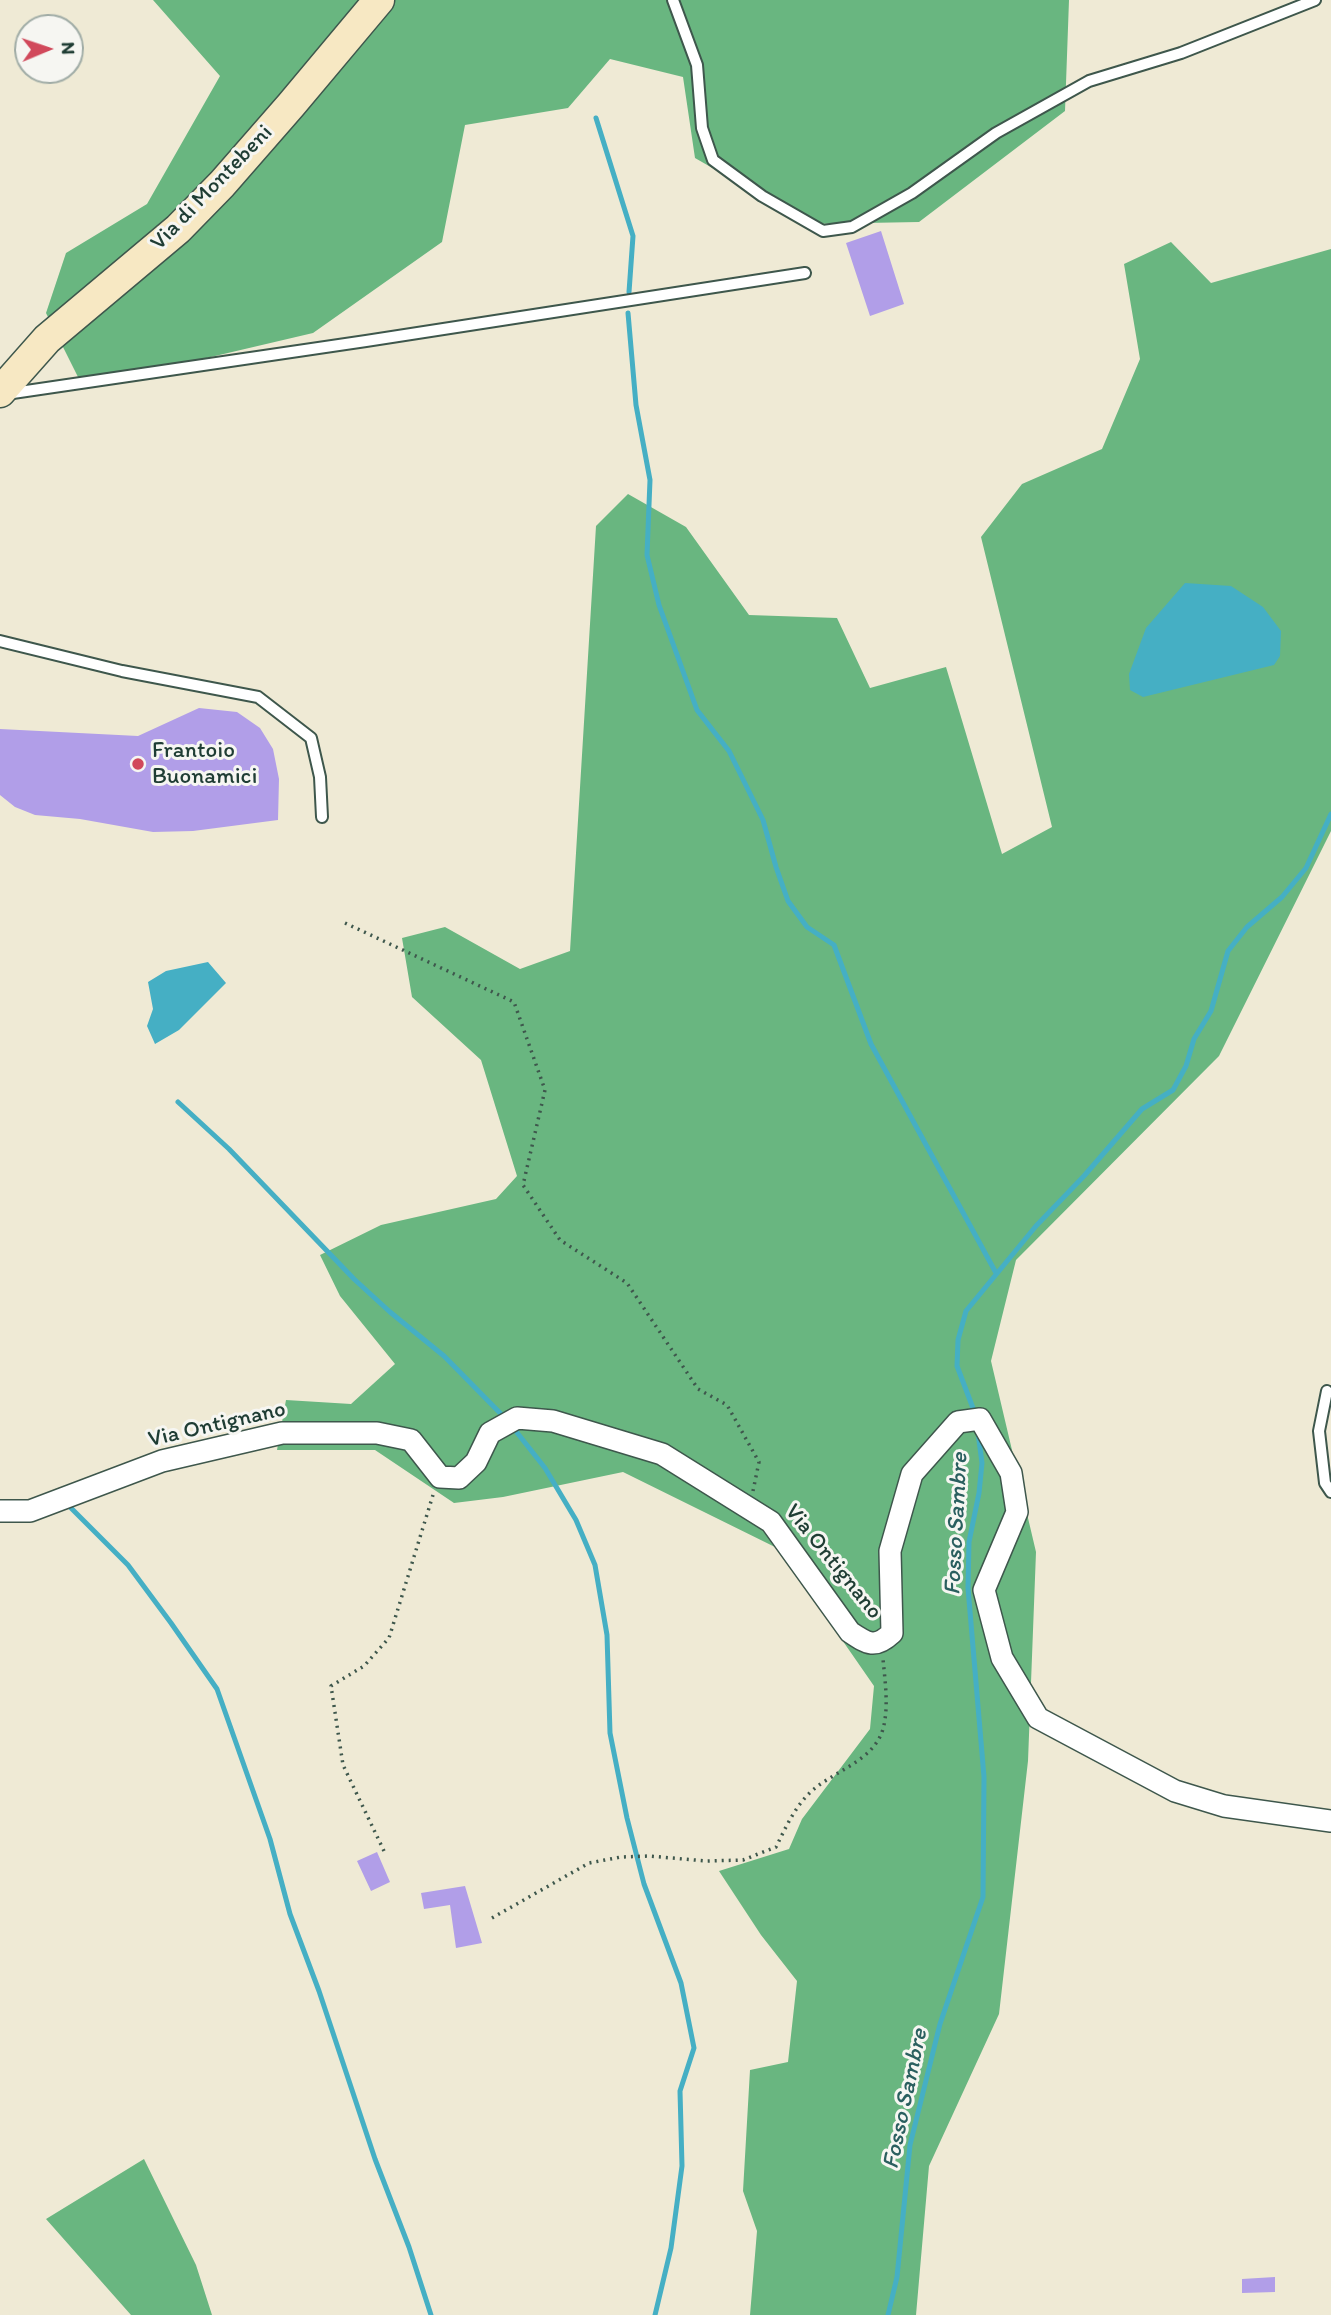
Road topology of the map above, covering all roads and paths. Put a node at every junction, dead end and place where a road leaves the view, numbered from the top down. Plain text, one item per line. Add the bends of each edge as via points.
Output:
1 (379, 0) edge
2 (673, 0) edge
3 (1315, 0) edge
4 (805, 273) dead end
5 (0, 393) edge
6 (0, 641) edge
7 (322, 817) dead end
8 (345, 923) dead end
9 (1327, 1391) dead end
10 (440, 1477) junction
11 (1331, 1492) edge
12 (750, 1509) junction
13 (0, 1511) edge
14 (882, 1642) junction
15 (1331, 1821) edge
16 (384, 1851) dead end
17 (492, 1918) dead end

1 - 5 street, Via di Montebeni via 222,184 178,229 47,340
2 - 3 lane via 697,65 702,128 713,160 762,196 823,231 852,227 912,193 996,133 1089,81 1181,53
4 - 5 lane via 353,344
6 - 7 lane via 258,697 312,738
8 - 12 path via 514,1002 545,1090 523,1185 560,1240 627,1283 698,1389 727,1405 759,1462
9 - 11 lane via 1319,1432 1325,1483
10 - 12 street, Via Ontignano via 459,1478 475,1462 490,1433 517,1418 553,1421 662,1454
10 - 13 street, Via Ontignano via 411,1440 377,1433 282,1433 162,1461 30,1511
10 - 16 path via 389,1638 363,1666 331,1686 343,1766
12 - 14 street, Via Ontignano via 771,1522 850,1632 868,1644
14 - 15 street, Via Ontignano via 892,1633 890,1551 912,1474 958,1422 980,1419 1011,1473 1017,1512 984,1590 1002,1658 1038,1718 1175,1791 1224,1806
14 - 17 path via 883,1730 866,1755 813,1789 793,1813 775,1847 743,1860 649,1856 589,1863

